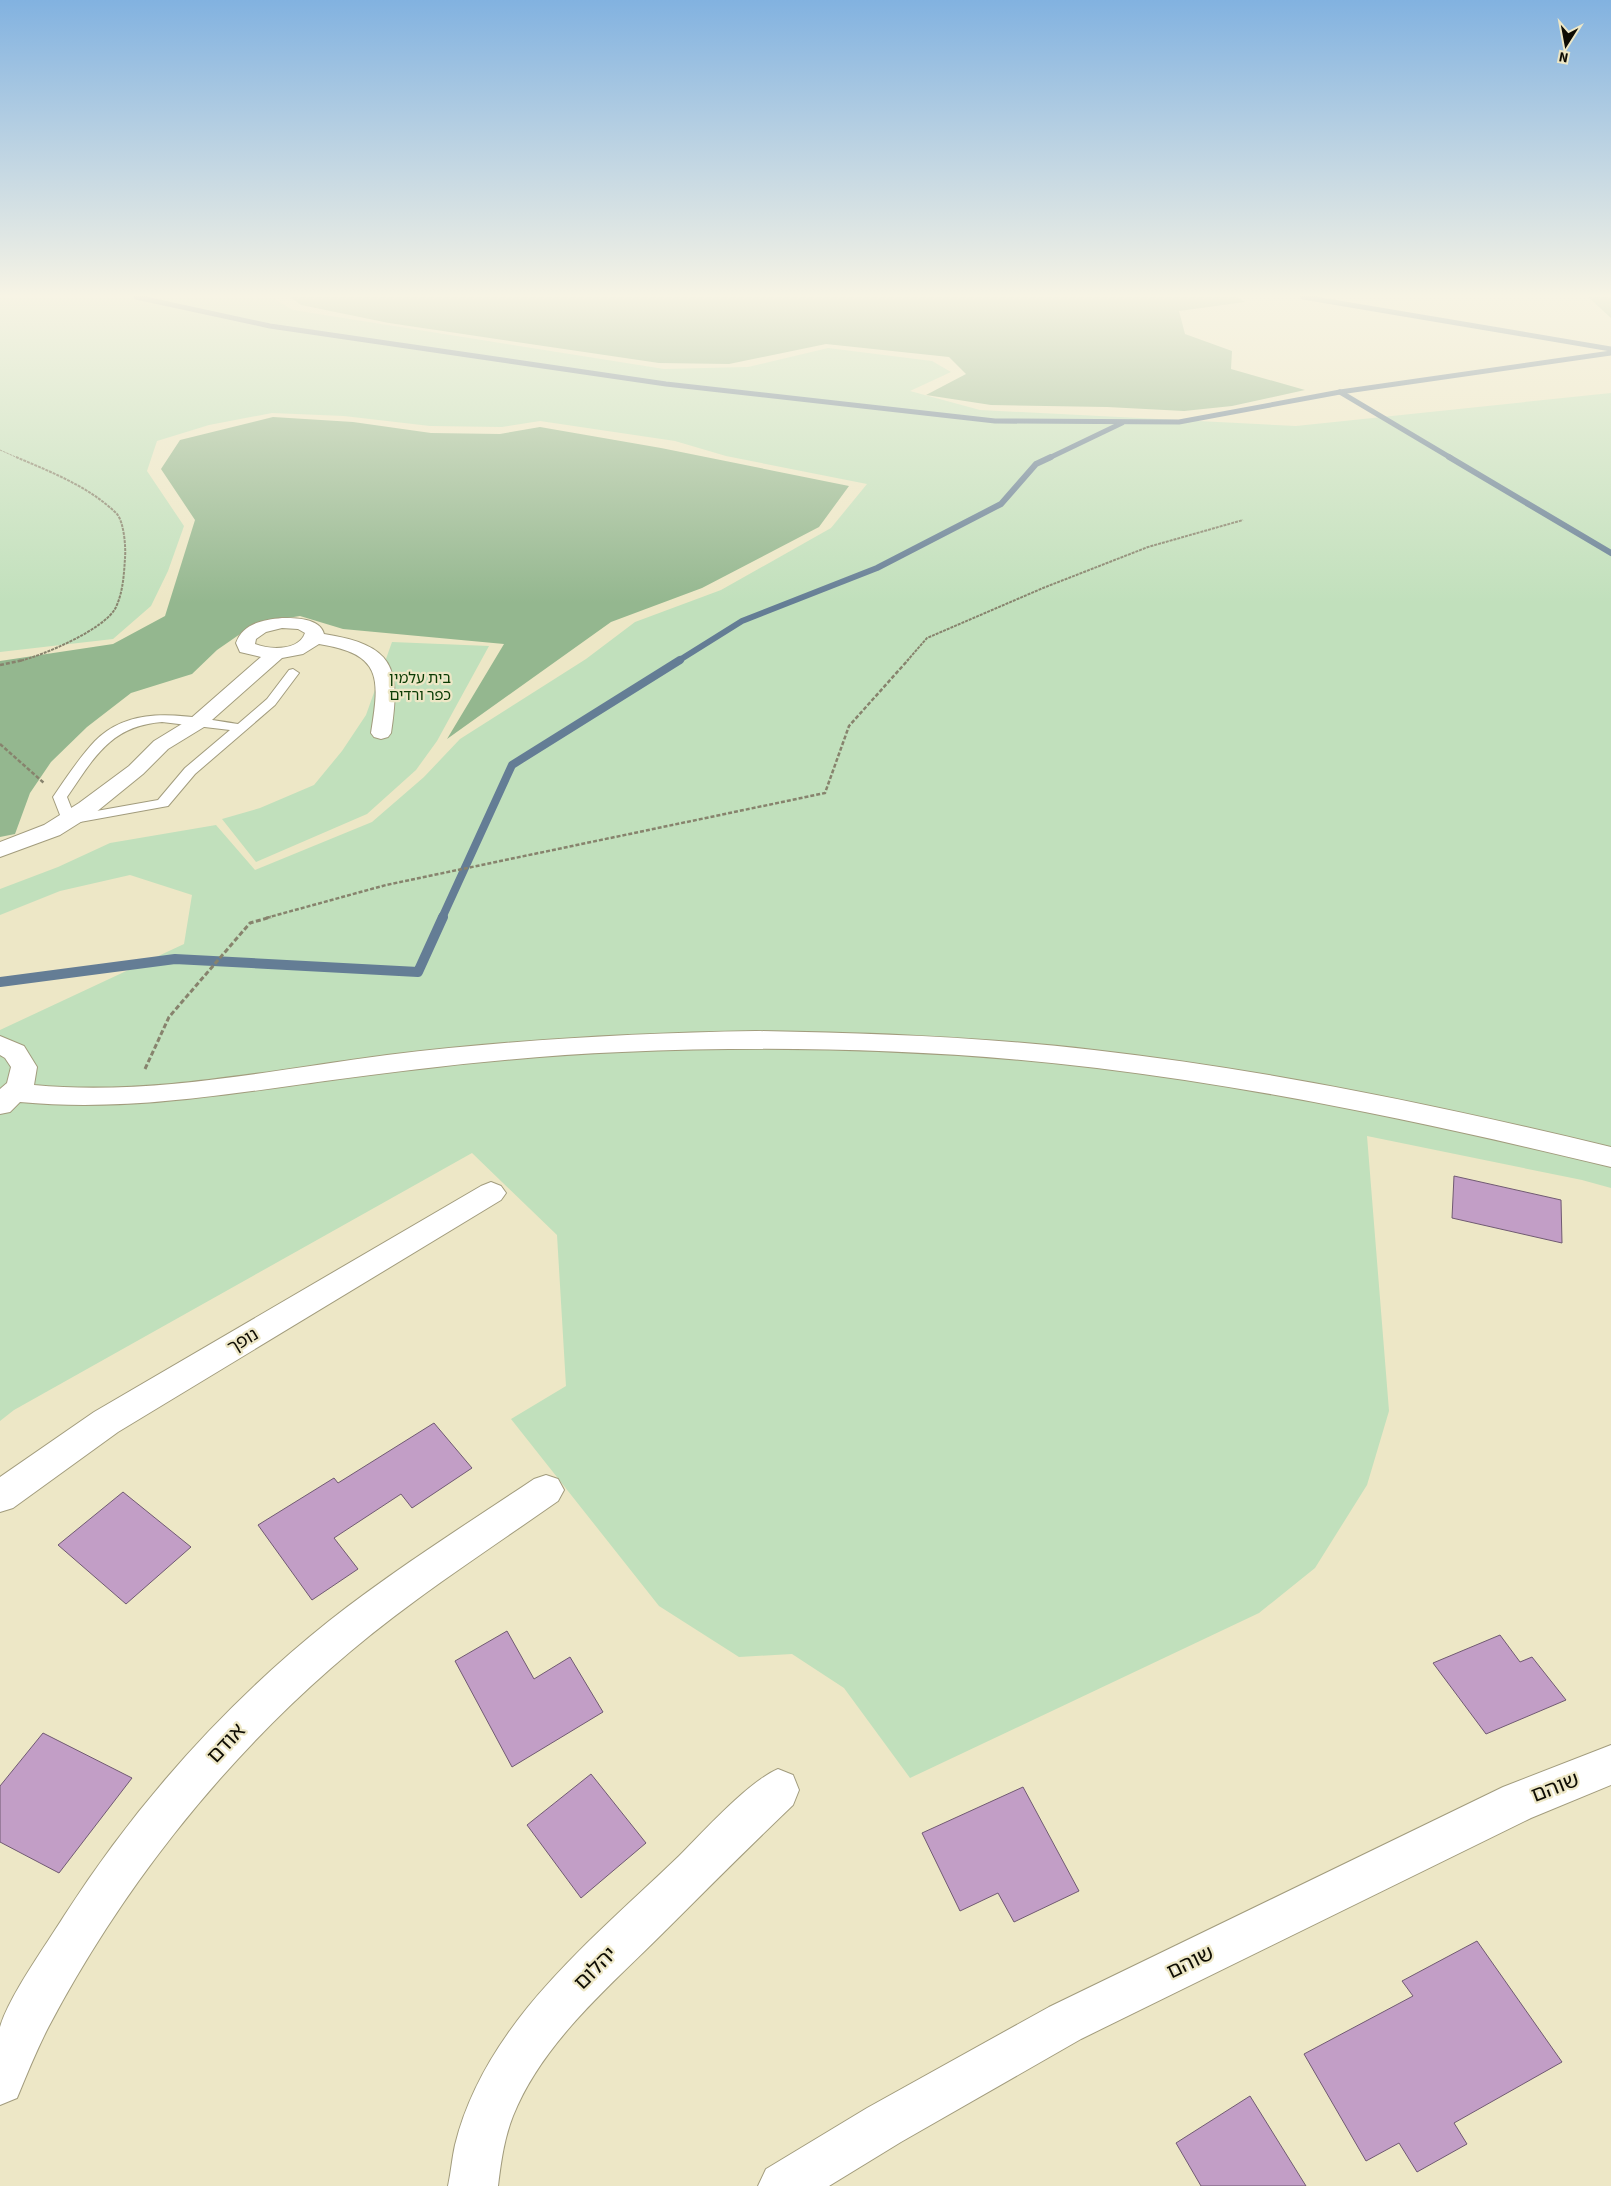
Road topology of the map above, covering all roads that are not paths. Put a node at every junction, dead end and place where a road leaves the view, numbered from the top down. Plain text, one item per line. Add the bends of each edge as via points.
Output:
1 (315, 638) junction
2 (276, 654) junction
3 (293, 673) dead end
4 (196, 723) junction
5 (242, 728) junction
6 (382, 733) dead end
7 (70, 820) junction
8 (0, 850) edge
9 (0, 1046) edge
10 (7, 1099) edge
11 (1611, 1157) edge
12 (491, 1193) dead end
13 (546, 1490) dead end
14 (0, 1497) edge
15 (1611, 1765) edge
16 (778, 1790) dead end
17 (0, 2081) edge
18 (472, 2186) edge
19 (783, 2186) edge

1 - 2 street via 301,648
1 - 2 street via 311,628 294,623 260,628 246,638 248,648
1 - 6 street via 348,643 365,650 376,660 386,686
2 - 4 street
3 - 5 lane via 272,702
4 - 5 lane
4 - 7 street via 161,745 136,770
4 - 7 lane via 141,719 116,730 60,797
5 - 7 lane via 190,771 163,803
7 - 8 street via 34,839
9 - 10 street via 15,1052 24,1067 23,1079
10 - 11 street via 132,1097 408,1061 552,1047 691,1041 835,1041 959,1047 1092,1059 1229,1077 1380,1104
12 - 14 street, נופך via 106,1422
13 - 17 street, אודם via 398,1591 316,1656 238,1728 164,1811 96,1904 32,2012
15 - 19 street, שוהם via 1518,1802 1066,2023
16 - 18 street, יהלום via 573,1990 540,2028 513,2065 493,2104 480,2143

